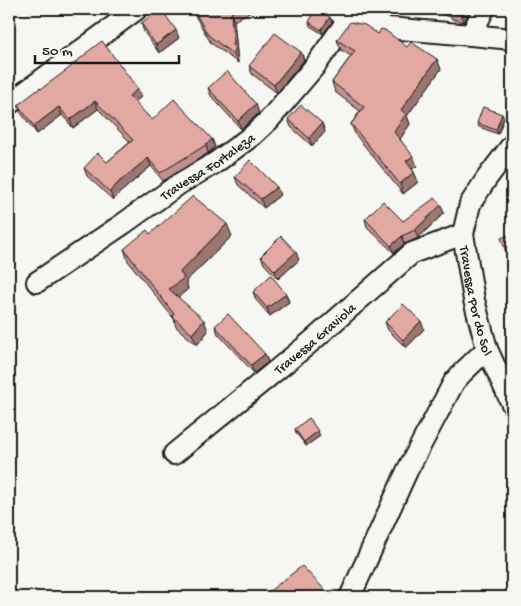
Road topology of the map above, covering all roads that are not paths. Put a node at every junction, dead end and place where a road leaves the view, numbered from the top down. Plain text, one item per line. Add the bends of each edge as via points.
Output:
1 (137, 9) edge
2 (484, 9) edge
3 (341, 14) edge
4 (471, 34) junction
5 (512, 40) edge
6 (9, 104) edge
7 (512, 145) edge
8 (463, 234) junction
9 (37, 282) dead end
10 (487, 349) junction
11 (512, 404) edge
12 (174, 454) dead end
13 (350, 597) edge

1 - 6 street
2 - 4 street
3 - 4 street via 388,28
3 - 9 street, Travessa Fortaleza via 315,66 254,135
4 - 5 street
7 - 8 street, Travessa Por do Sol via 470,204
8 - 10 street, Travessa Por do Sol via 474,300
8 - 12 street, Travessa Graviola via 412,253 312,341
10 - 11 street, Travessa Por do Sol
10 - 13 street via 454,382 407,471

